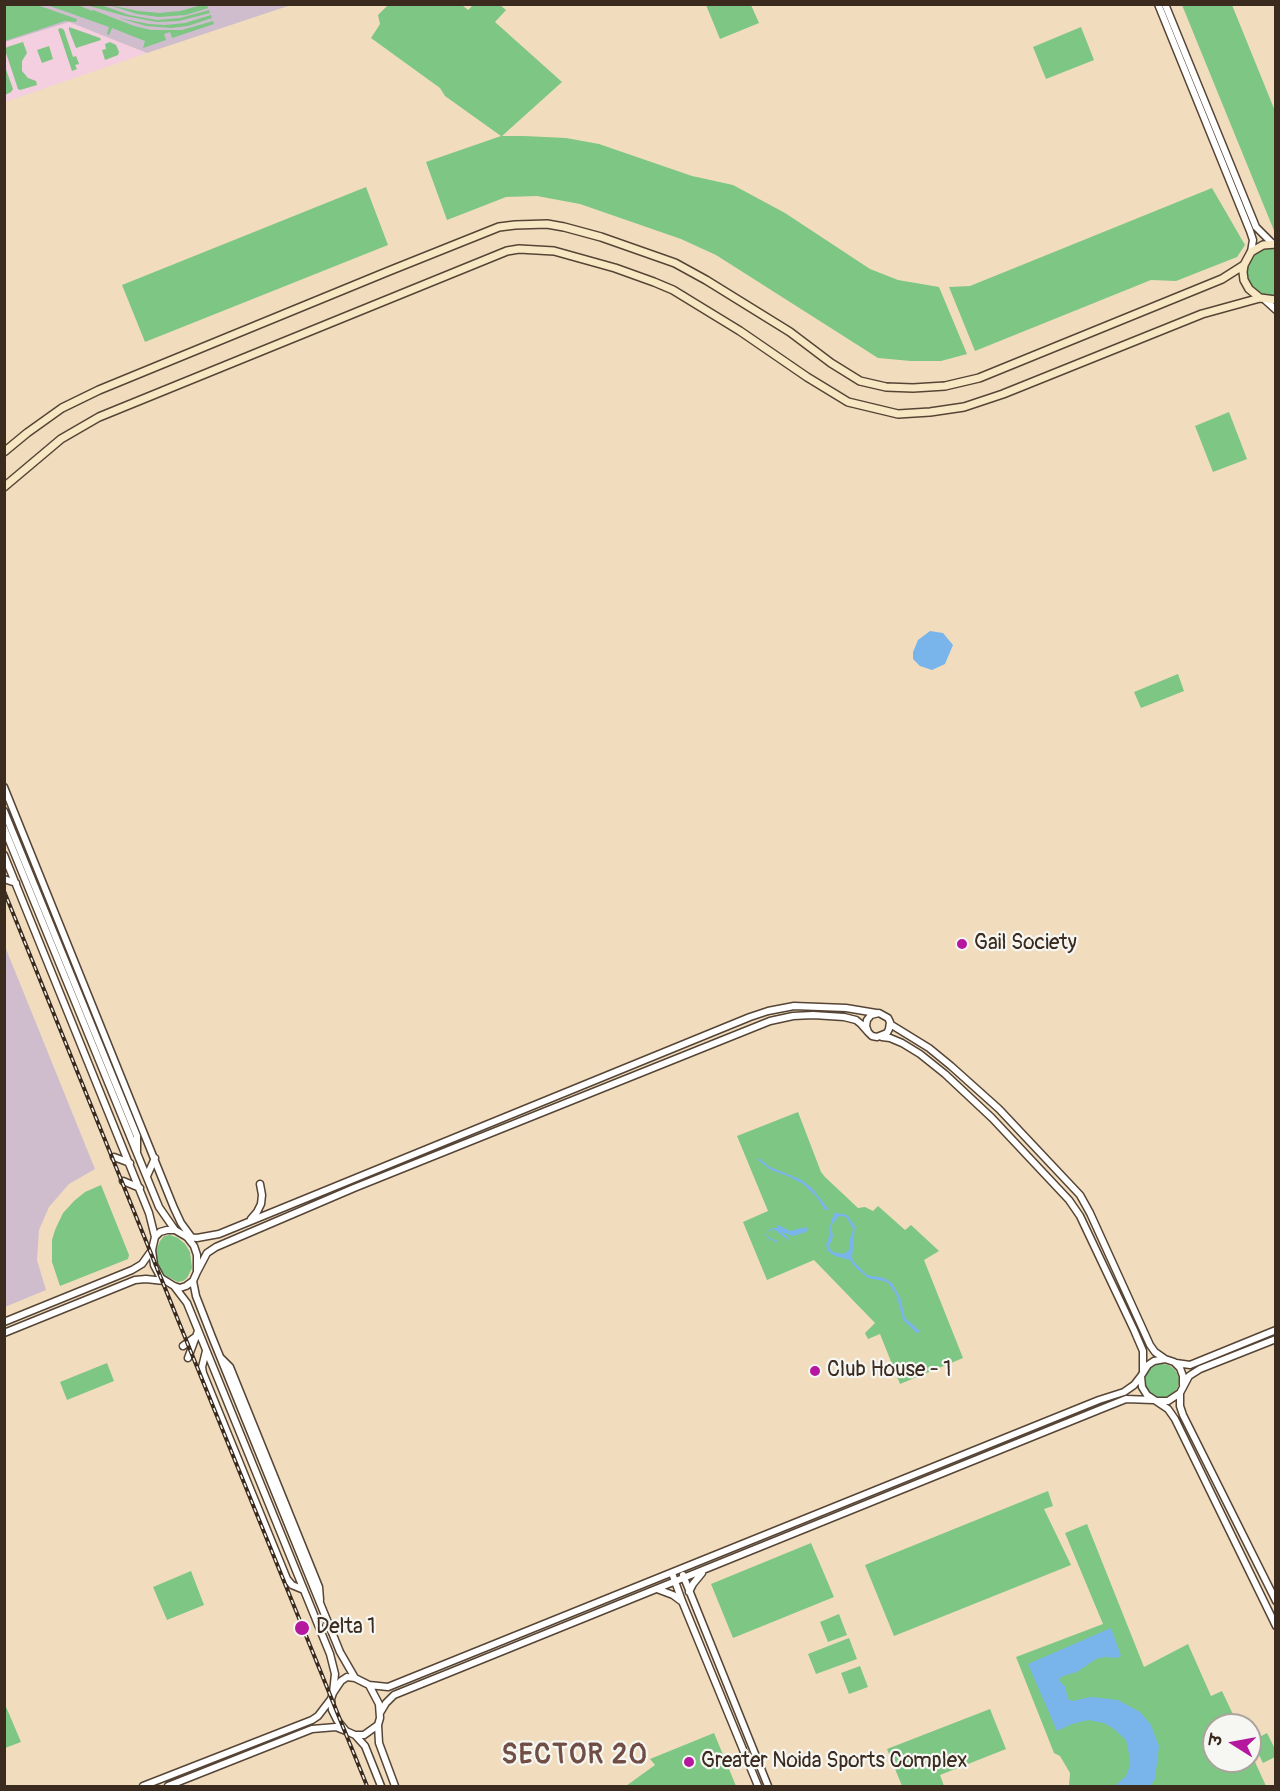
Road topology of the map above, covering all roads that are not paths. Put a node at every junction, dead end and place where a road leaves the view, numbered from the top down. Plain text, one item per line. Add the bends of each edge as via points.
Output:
1 (1158, 4) edge
2 (1164, 4) edge
3 (1274, 244) edge
4 (1251, 252) junction
5 (1244, 265) junction
6 (1263, 299) junction
7 (1275, 300) edge
8 (1275, 310) edge
9 (4, 452) edge
10 (4, 487) edge
11 (4, 788) edge
12 (4, 811) edge
13 (4, 828) edge
14 (4, 855) edge
15 (4, 879) edge
16 (16, 883) junction
17 (876, 1013) junction
18 (890, 1024) junction
19 (868, 1032) junction
20 (877, 1037) junction
21 (137, 1152) junction
22 (114, 1157) dead end
23 (155, 1158) junction
24 (130, 1163) junction
25 (147, 1176) junction
26 (123, 1181) dead end
27 (260, 1184) dead end
28 (140, 1188) junction
29 (249, 1222) junction
30 (175, 1230) junction
31 (155, 1237) junction
32 (189, 1237) junction
33 (152, 1250) junction
34 (196, 1272) junction
35 (193, 1281) junction
36 (167, 1282) junction
37 (174, 1286) junction
38 (25, 1305) dead end
39 (28, 1312) junction
40 (4, 1322) edge
41 (1275, 1330) edge
42 (198, 1331) junction
43 (4, 1333) edge
44 (194, 1338) junction
45 (1275, 1339) edge
46 (183, 1346) dead end
47 (206, 1351) junction
48 (188, 1358) dead end
49 (1168, 1360) junction
50 (1142, 1374) junction
51 (1183, 1385) junction
52 (1180, 1393) junction
53 (1154, 1400) junction
54 (680, 1569) junction
55 (707, 1569) junction
56 (672, 1573) junction
57 (684, 1578) junction
58 (675, 1582) junction
59 (304, 1590) junction
60 (657, 1590) junction
61 (689, 1592) junction
62 (682, 1601) junction
63 (1275, 1601) edge
64 (1275, 1626) edge
65 (355, 1678) junction
66 (369, 1685) junction
67 (332, 1696) junction
68 (380, 1713) junction
69 (378, 1725) junction
70 (346, 1731) junction
71 (355, 1736) junction
72 (143, 1786) edge
73 (168, 1786) edge
74 (381, 1786) edge
75 (395, 1786) edge
76 (758, 1786) edge
77 (768, 1786) edge

1 - 4 street via 1250,231
2 - 3 street via 1256,227
3 - 4 main road
4 - 5 main road
5 - 6 main road via 1244,280 1249,289
5 - 9 main road via 1222,279 979,378 945,386 886,387 860,381 790,332 675,263 564,227 500,227 99,390 62,408
6 - 7 main road
6 - 8 street
6 - 10 main road via 1202,314 964,407 898,414 848,402 740,331 654,282 554,250 519,249 99,417 61,439
11 - 23 street
12 - 21 street via 137,1136
13 - 21 street
14 - 16 street
15 - 16 street
16 - 24 street
17 - 18 street via 884,1014
17 - 19 street via 867,1020
17 - 29 street via 794,1006 750,1017
18 - 20 street via 887,1033
18 - 49 street via 929,1048 999,1109 1080,1195 1150,1345
19 - 20 street
19 - 34 street via 856,1020 830,1015 770,1021 216,1247 207,1253
20 - 50 street via 902,1043 945,1074 1070,1200 1143,1351
21 - 25 street
22 - 24 street
23 - 25 street
23 - 32 street
24 - 28 street
25 - 30 street via 162,1213
26 - 28 street
27 - 29 street via 261,1204
28 - 31 street
29 - 32 street via 211,1236
30 - 31 street via 160,1232
30 - 32 street
31 - 33 street
32 - 34 street via 198,1255
33 - 36 street via 154,1265
33 - 39 street via 136,1267
34 - 35 street
35 - 37 street via 180,1288
35 - 65 street via 340,1652
36 - 37 street
36 - 43 street via 135,1280
37 - 42 street via 187,1303
38 - 39 street
39 - 40 street
41 - 49 street via 1190,1365
42 - 44 street
42 - 47 street
44 - 46 street
44 - 48 street
45 - 51 street via 1200,1369
47 - 59 street
47 - 59 street via 203,1373 287,1579
49 - 50 street via 1154,1361
49 - 51 street via 1180,1368
50 - 53 street via 1142,1387
50 - 54 street via 1124,1392
51 - 52 street
52 - 53 street via 1168,1401
52 - 63 street via 1183,1415
53 - 55 street via 1126,1400
53 - 64 street via 1175,1419
54 - 56 street
54 - 57 street
55 - 57 street
55 - 61 street
56 - 58 street
56 - 66 street via 388,1687
57 - 58 street
57 - 61 street
58 - 60 street
58 - 62 street
59 - 67 street via 330,1654 335,1674
60 - 62 street
60 - 68 street via 394,1695
61 - 77 street
62 - 76 street
65 - 66 street
65 - 67 street via 341,1681
66 - 68 street
67 - 70 street via 332,1710
67 - 72 street via 312,1720
68 - 69 street
69 - 71 street
69 - 75 street via 379,1743
70 - 71 street
70 - 73 street via 336,1727 312,1729
71 - 74 street via 365,1746

